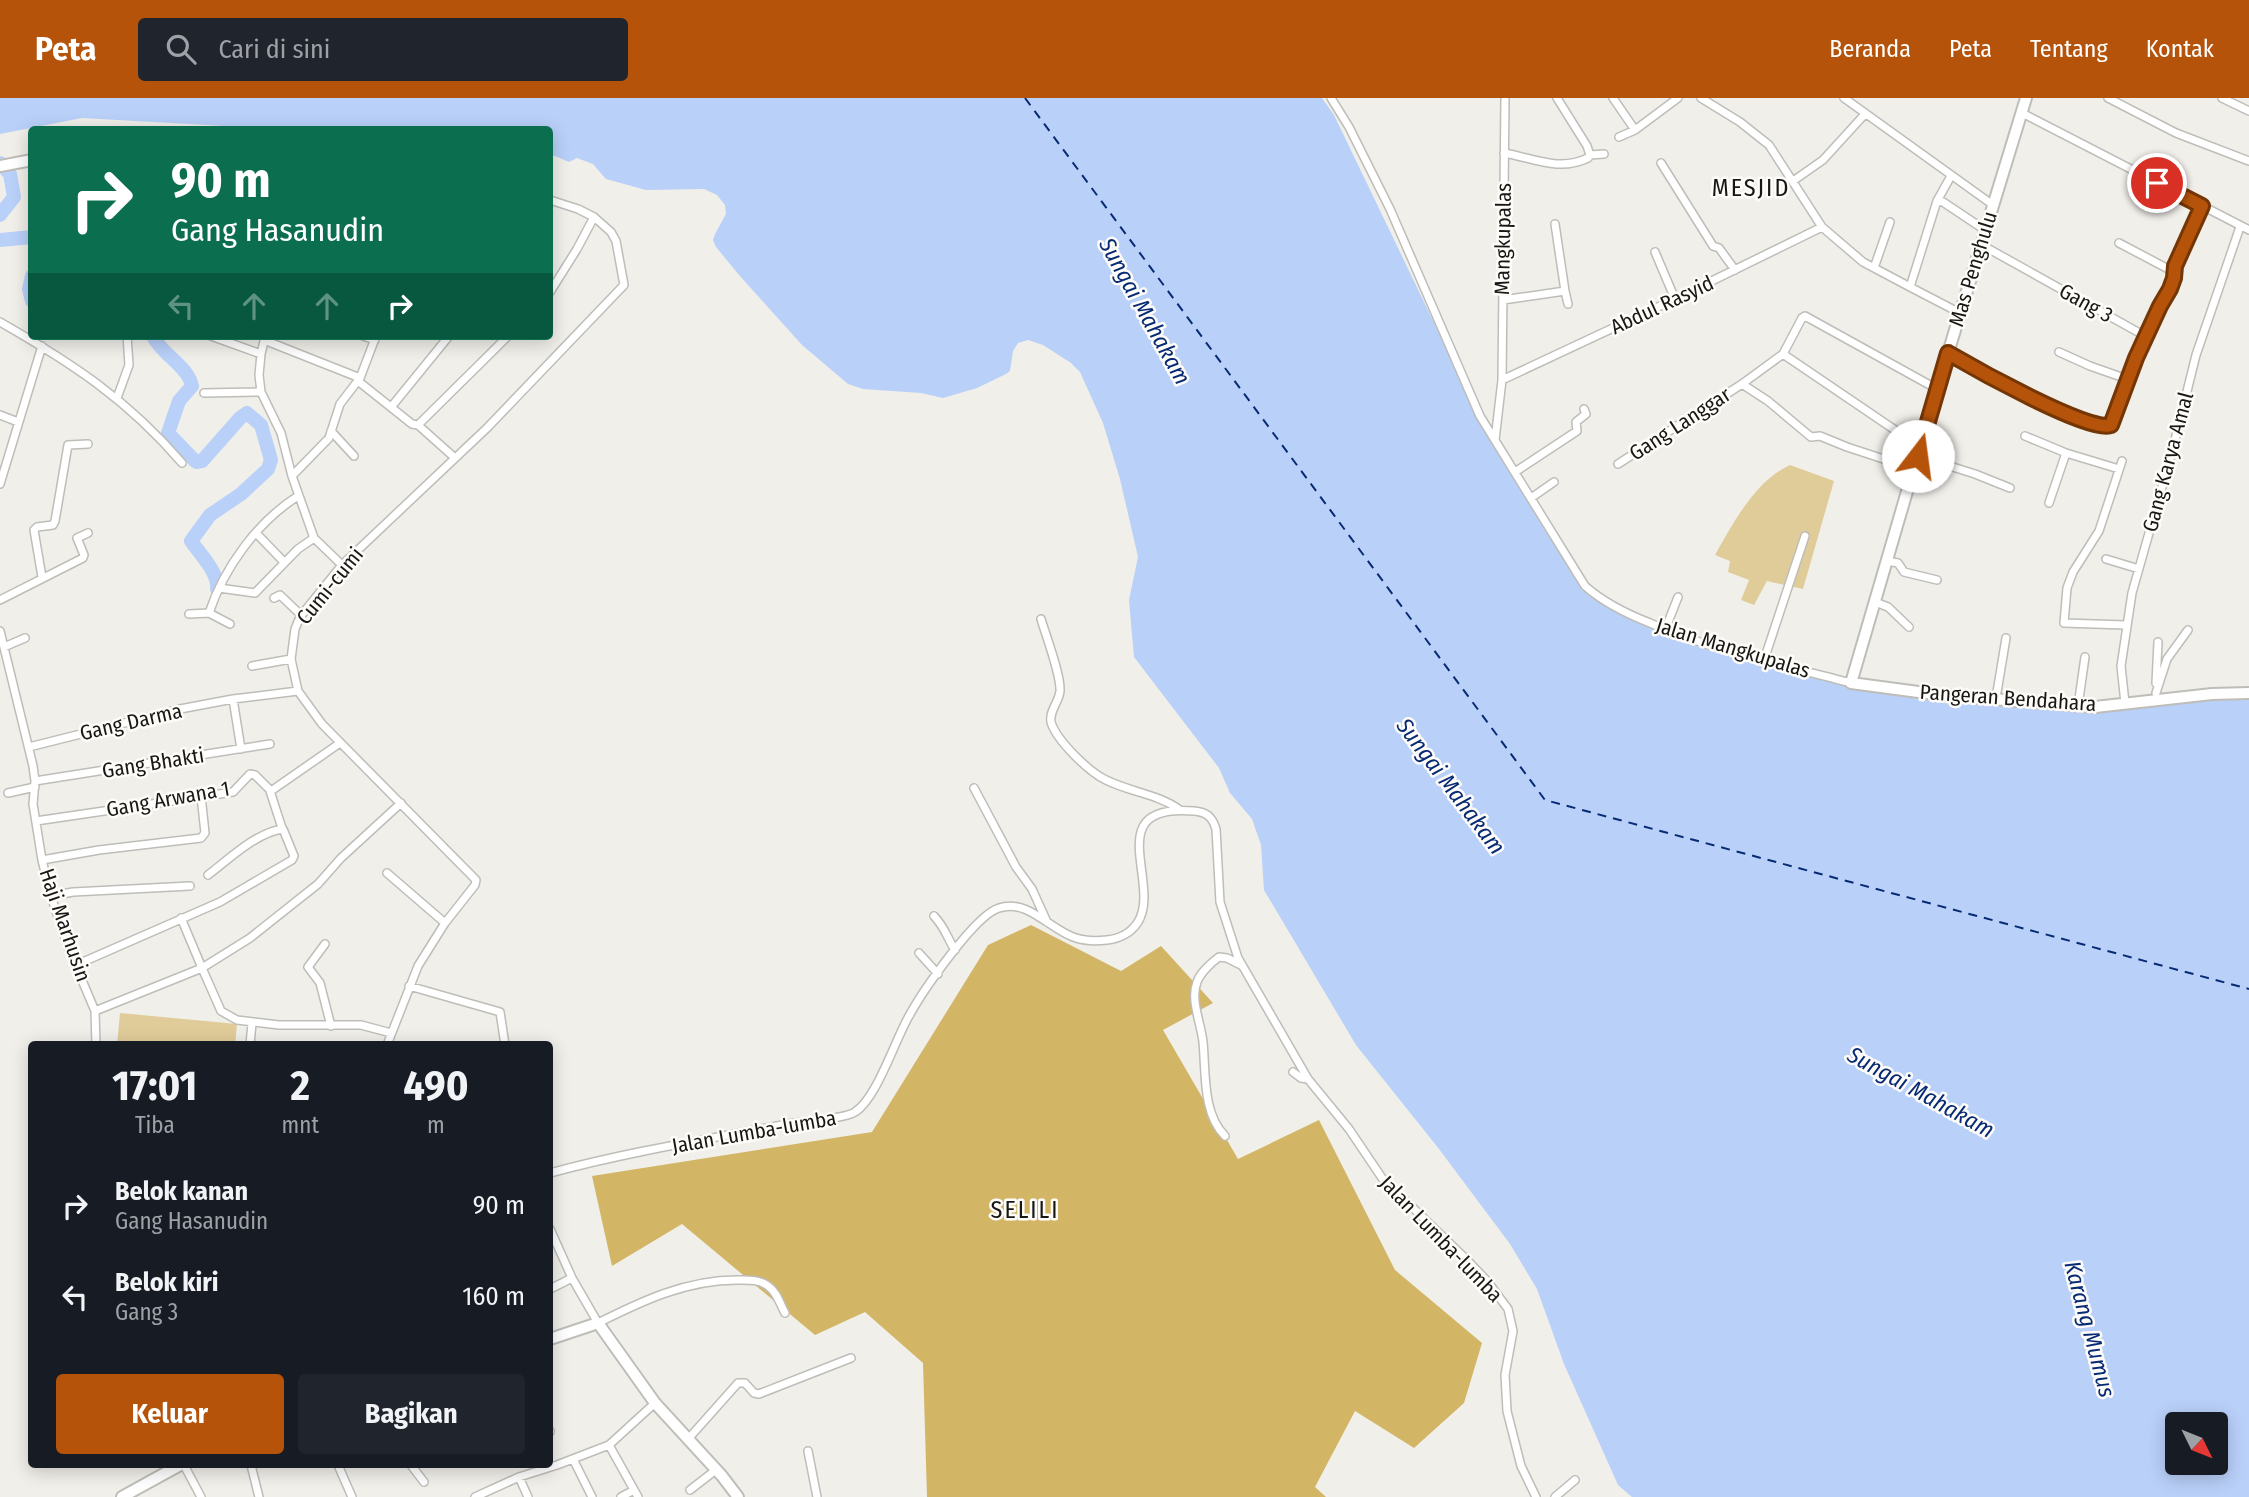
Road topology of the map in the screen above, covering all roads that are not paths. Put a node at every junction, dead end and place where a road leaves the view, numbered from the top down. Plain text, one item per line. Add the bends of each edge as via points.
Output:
1 (1331, 98) edge
2 (1505, 98) edge
3 (1557, 98) edge
4 (1613, 98) edge
5 (1678, 98) edge
6 (1701, 98) edge
7 (1844, 98) edge
8 (2026, 98) edge
9 (2108, 98) edge
10 (2222, 98) edge
11 (2249, 111) edge
12 (2022, 113) junction
13 (1865, 114) junction
14 (1636, 130) junction
15 (1619, 137) dead end
16 (1504, 153) junction
17 (1604, 154) dead end
18 (1590, 155) junction
19 (28, 161) edge
20 (2249, 161) edge
21 (1661, 163) dead end
22 (0, 166) edge
23 (1951, 176) junction
24 (1793, 181) junction
25 (553, 201) edge
26 (1937, 201) junction
27 (1993, 205) junction
28 (2202, 206) junction
29 (594, 217) junction
30 (1890, 222) dead end
31 (1555, 224) dead end
32 (1822, 227) junction
33 (2240, 227) junction
34 (1985, 230) junction
35 (2249, 230) edge
36 (2119, 243) dead end
37 (1980, 244) junction
38 (1655, 252) dead end
39 (1874, 268) junction
40 (1735, 271) junction
41 (2174, 272) junction
42 (553, 287) edge
43 (1910, 287) junction
44 (1565, 291) junction
45 (1675, 299) junction
46 (1503, 300) junction
47 (1569, 304) dead end
48 (1960, 313) junction
49 (0, 322) edge
50 (2145, 336) junction
51 (28, 338) edge
52 (32, 340) edge
53 (127, 340) edge
54 (222, 340) edge
55 (264, 340) edge
56 (270, 340) edge
57 (374, 340) edge
58 (446, 340) edge
59 (504, 340) edge
60 (42, 346) junction
61 (2059, 352) dead end
62 (1948, 353) junction
63 (261, 354) junction
64 (1783, 354) junction
65 (359, 379) junction
66 (2127, 379) junction
67 (1502, 380) junction
68 (1742, 384) junction
69 (1937, 389) junction
70 (261, 392) junction
71 (204, 393) dead end
72 (117, 398) junction
73 (392, 406) junction
74 (1584, 409) dead end
75 (0, 415) edge
76 (18, 422) junction
77 (418, 425) junction
78 (331, 431) junction
79 (2025, 436) dead end
80 (1495, 441) junction
81 (88, 444) dead end
82 (1919, 451) junction
83 (2066, 453) junction
84 (354, 456) dead end
85 (455, 458) junction
86 (182, 463) dead end
87 (1618, 464) dead end
88 (1914, 469) junction
89 (1515, 472) junction
90 (292, 476) junction
91 (1554, 482) dead end
92 (0, 484) edge
93 (2010, 488) dead end
94 (298, 496) junction
95 (1531, 498) junction
96 (2049, 503) dead end
97 (88, 533) dead end
98 (256, 533) junction
99 (1805, 536) dead end
100 (313, 538) junction
101 (2106, 559) dead end
102 (1892, 561) junction
103 (284, 562) junction
104 (342, 565) junction
105 (2139, 569) junction
106 (42, 577) junction
107 (1937, 580) dead end
108 (219, 588) junction
109 (1678, 597) dead end
110 (274, 598) dead end
111 (0, 600) edge
112 (1879, 604) junction
113 (209, 613) junction
114 (189, 614) dead end
115 (302, 615) junction
116 (1041, 619) dead end
117 (230, 624) dead end
118 (2126, 625) junction
119 (1909, 627) dead end
120 (1665, 630) junction
121 (2188, 630) dead end
122 (0, 631) edge
123 (25, 638) dead end
124 (2006, 638) dead end
125 (2158, 642) dead end
126 (4, 647) junction
127 (2085, 657) dead end
128 (291, 659) junction
129 (1764, 660) junction
130 (252, 666) dead end
131 (9, 667) junction
132 (0, 669) edge
133 (1851, 683) junction
134 (298, 691) junction
135 (2249, 693) edge
136 (2156, 697) junction
137 (1996, 698) junction
138 (233, 699) junction
139 (2125, 703) junction
140 (2078, 706) junction
141 (340, 743) junction
142 (270, 744) dead end
143 (29, 747) junction
144 (241, 748) junction
145 (35, 784) junction
146 (974, 788) dead end
147 (270, 791) junction
148 (8, 793) dead end
149 (201, 796) junction
150 (401, 803) junction
151 (1180, 810) junction
152 (36, 821) junction
153 (282, 828) junction
154 (42, 860) junction
155 (387, 873) dead end
156 (208, 876) dead end
157 (190, 886) dead end
158 (51, 896) junction
159 (934, 916) dead end
160 (181, 918) junction
161 (445, 923) junction
162 (1048, 923) junction
163 (325, 944) dead end
164 (955, 950) junction
165 (919, 953) dead end
166 (76, 965) junction
167 (1241, 965) junction
168 (202, 968) junction
169 (938, 974) junction
170 (409, 986) junction
171 (95, 1011) junction
172 (253, 1023) junction
173 (331, 1026) junction
174 (391, 1033) junction
175 (96, 1041) edge
176 (251, 1041) edge
177 (388, 1041) edge
178 (504, 1041) edge
179 (1293, 1072) dead end
180 (1308, 1079) junction
181 (1225, 1136) dead end
182 (553, 1172) edge
183 (553, 1235) edge
184 (572, 1278) junction
185 (553, 1288) edge
186 (785, 1313) dead end
187 (598, 1323) junction
188 (553, 1338) edge
189 (851, 1359) dead end
190 (655, 1403) junction
191 (689, 1438) junction
192 (609, 1445) junction
193 (808, 1451) dead end
194 (573, 1459) junction
195 (553, 1465) edge
196 (176, 1468) edge
197 (184, 1468) edge
198 (252, 1468) edge
199 (339, 1468) edge
200 (413, 1468) edge
201 (526, 1468) edge
202 (545, 1468) edge
203 (717, 1469) junction
204 (529, 1473) junction
205 (519, 1477) junction
206 (1574, 1480) dead end
207 (424, 1482) dead end
208 (690, 1490) dead end
209 (636, 1494) edge
210 (527, 1495) edge
211 (122, 1497) edge
212 (201, 1497) edge
213 (259, 1497) edge
214 (352, 1497) edge
215 (475, 1497) edge
216 (517, 1497) edge
217 (592, 1497) edge
218 (621, 1497) edge
219 (738, 1497) edge
220 (817, 1497) edge
221 (1536, 1497) edge
222 (1555, 1497) edge

1 - 80 street, Jalan Mangkupalas via 1390,209
2 - 16 street, Mangkupalas
3 - 18 street
4 - 14 street
5 - 14 street
6 - 24 street via 1769,145
7 - 13 street
8 - 12 street, Mas Penghulu
9 - 20 street via 2176,133
10 - 11 street
12 - 27 street, Mas Penghulu
12 - 28 street
13 - 23 street
13 - 24 street via 1823,160
14 - 15 street
16 - 18 street via 1551,165 1584,161
16 - 46 street, Mangkupalas
17 - 18 street
19 - 22 street
21 - 40 street via 1707,239
23 - 26 street
23 - 27 street
24 - 32 street
25 - 29 street, Cumi-cumi
26 - 34 street
26 - 43 street
27 - 34 street, Mas Penghulu
28 - 33 street
28 - 41 street
29 - 42 street
29 - 85 street, Cumi-cumi via 614,236 624,285
30 - 39 street
31 - 44 street
32 - 39 street
32 - 40 street, Abdul Rasyid
33 - 35 street
33 - 105 street, Gang Karya Amal via 2196,355
34 - 37 street, Mas Penghulu
36 - 41 street
37 - 48 street, Mas Penghulu
37 - 50 street, Gang 3
38 - 45 street
39 - 43 street
40 - 45 street, Abdul Rasyid
41 - 50 street
43 - 48 street
44 - 46 street
44 - 47 street
45 - 67 street, Abdul Rasyid
46 - 67 street, Mangkupalas
48 - 62 street, Mas Penghulu
49 - 51 street
50 - 66 street
52 - 60 street
53 - 72 street via 129,365
54 - 63 street
55 - 63 street
56 - 65 street
57 - 65 street
58 - 73 street
59 - 77 street
60 - 72 street
60 - 76 street
61 - 66 street
62 - 66 street via 2026,396 2105,427 2111,425
62 - 69 street, Mas Penghulu
63 - 70 street
64 - 68 street, Gang Langgar
64 - 69 street via 1805,316
64 - 82 street
65 - 73 street
65 - 78 street via 340,404
67 - 80 street, Mangkupalas
68 - 87 street, Gang Langgar
68 - 88 street via 1811,437 1820,436
69 - 82 street, Mas Penghulu
70 - 71 street
70 - 90 street via 281,433
72 - 86 street via 155,431
73 - 77 street
74 - 89 street via 1586,414 1576,422 1577,431
75 - 76 street
76 - 92 street
77 - 85 street
78 - 84 street
78 - 90 street
79 - 83 street
80 - 89 street, Jalan Mangkupalas
81 - 106 street via 68,444 55,522 34,530
82 - 88 street, Mas Penghulu
82 - 93 street
83 - 96 street
83 - 118 street via 2121,465 2099,531 2067,587 2064,623
85 - 104 street, Cumi-cumi
88 - 102 street, Mas Penghulu
89 - 95 street, Jalan Mangkupalas
90 - 94 street
91 - 95 street
94 - 98 street
94 - 100 street
95 - 120 street, Jalan Mangkupalas via 1585,586
97 - 106 street via 77,538 83,557
98 - 103 street
98 - 108 street
99 - 129 street
100 - 103 street
100 - 104 street
101 - 105 street
102 - 107 street via 1904,572
102 - 112 street, Mas Penghulu
103 - 108 street via 255,593
104 - 115 street, Cumi-cumi
105 - 118 street, Gang Karya Amal
106 - 111 street
108 - 113 street
109 - 120 street
110 - 115 street via 280,595
112 - 119 street
112 - 133 street, Mas Penghulu
113 - 114 street
113 - 117 street
115 - 128 street, Cumi-cumi via 295,628
116 - 151 street via 1060,691 1051,722 1059,735 1077,758 1106,780
118 - 139 street, Gang Karya Amal
120 - 129 street, Jalan Mangkupalas
121 - 136 street via 2167,659
122 - 126 street, Haji Marhusin
123 - 126 street
124 - 137 street
125 - 136 street
126 - 131 street, Haji Marhusin
127 - 140 street
128 - 130 street
128 - 134 street, Cumi-cumi
129 - 133 street, Jalan Mangkupalas
131 - 132 street
131 - 143 street, Haji Marhusin
133 - 137 street, Pangeran Bendahara
134 - 138 street, Gang Darma
134 - 141 street, Cumi-cumi
135 - 136 street, Pangeran Bendahara
136 - 139 street, Pangeran Bendahara
137 - 140 street, Pangeran Bendahara
138 - 143 street, Gang Darma
138 - 144 street
139 - 140 street, Pangeran Bendahara
141 - 147 street
141 - 150 street, Cumi-cumi
142 - 144 street, Gang Bhakti
143 - 145 street, Haji Marhusin
144 - 145 street, Gang Bhakti
145 - 148 street, Gang Bhakti
145 - 152 street, Haji Marhusin
146 - 162 street
147 - 149 street, Gang Arwana 1 via 250,774 235,792
147 - 153 street
149 - 152 street, Gang Arwana 1
149 - 154 street via 205,833 201,838
150 - 161 street, Cumi-cumi via 475,878 475,885
150 - 168 street via 318,884 250,938
151 - 162 street, Jalan Lumba-lumba via 1155,816 1143,827 1139,841 1143,903 1137,924 1126,934 1114,940 1086,940
151 - 167 street, Jalan Lumba-lumba via 1202,812 1213,820 1220,902
152 - 154 street, Haji Marhusin
153 - 156 street via 243,849
153 - 160 street via 292,860 220,902
154 - 158 street, Haji Marhusin
155 - 161 street
157 - 158 street
158 - 166 street, Haji Marhusin
159 - 164 street via 946,928
160 - 166 street
160 - 168 street
161 - 170 street, Cumi-cumi
162 - 164 street, Jalan Lumba-lumba via 1026,910 1002,906 981,920
163 - 173 street via 308,967 320,983
164 - 169 street, Jalan Lumba-lumba
165 - 169 street
166 - 171 street, Haji Marhusin
167 - 180 street, Jalan Lumba-lumba
167 - 181 street via 1219,957 1196,985 1211,1110
168 - 171 street
168 - 172 street via 221,1011
169 - 182 street, Jalan Lumba-lumba via 909,1014 873,1088 856,1111
170 - 174 street, Cumi-cumi
170 - 178 street via 500,1012
171 - 175 street, Haji Marhusin
172 - 173 street
172 - 176 street
173 - 174 street via 361,1025
174 - 177 street, Cumi-cumi
179 - 180 street
180 - 221 street, Jalan Lumba-lumba via 1382,1178 1466,1259 1508,1309 1514,1331 1505,1375 1507,1411 1521,1466
183 - 184 street
184 - 185 street
184 - 187 street
186 - 187 street via 776,1294 760,1282 715,1280 642,1301
187 - 188 street
187 - 190 street
189 - 191 street via 759,1394 745,1382 738,1383
190 - 191 street
190 - 192 street
191 - 203 street
192 - 194 street
192 - 209 street
193 - 220 street
194 - 195 street
194 - 217 street
196 - 211 street
197 - 212 street
198 - 213 street
199 - 214 street
200 - 207 street
201 - 204 street
202 - 204 street
203 - 208 street
203 - 219 street
204 - 205 street
205 - 210 street
205 - 215 street
206 - 222 street
209 - 218 street
210 - 216 street

